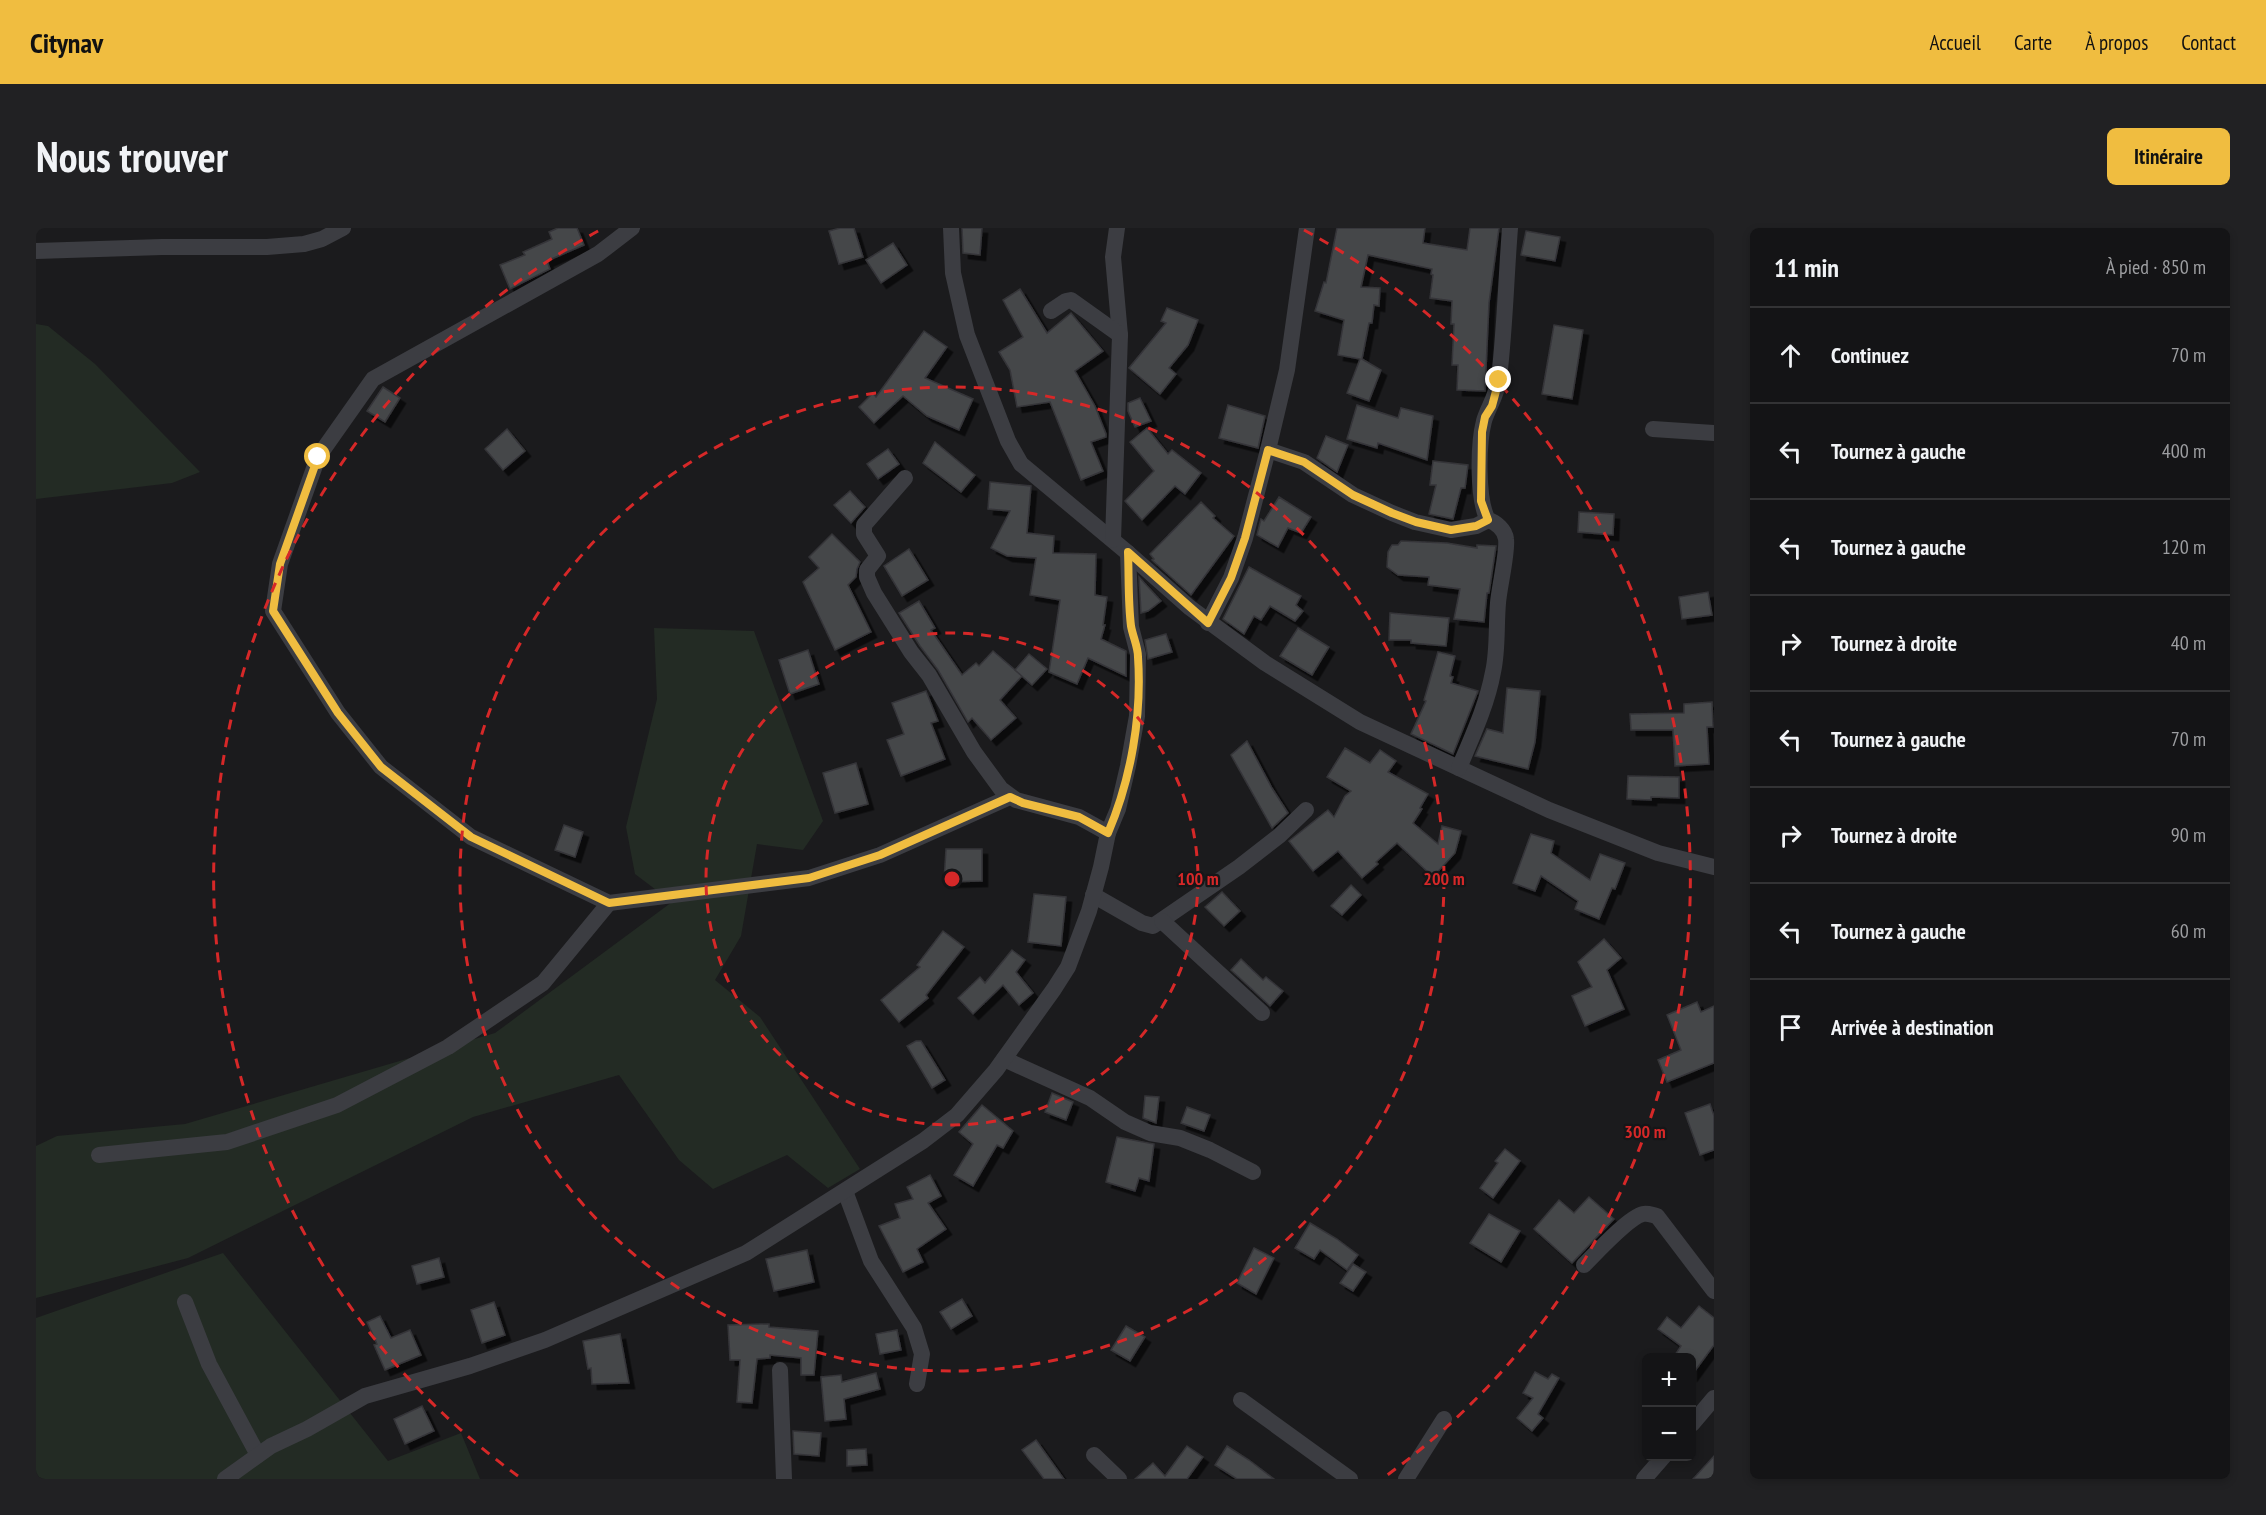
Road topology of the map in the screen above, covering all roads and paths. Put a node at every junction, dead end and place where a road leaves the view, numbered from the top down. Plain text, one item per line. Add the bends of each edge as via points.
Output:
1 (343, 228) edge
2 (632, 228) edge
3 (951, 228) edge
4 (1117, 228) edge
5 (1307, 228) edge
6 (1510, 228) edge
7 (36, 251) edge
8 (1051, 310) dead end
9 (1120, 335) junction
10 (1653, 429) dead end
11 (1714, 433) edge
12 (1268, 450) junction
13 (905, 478) dead end
14 (1488, 520) junction
15 (1113, 540) junction
16 (1128, 552) junction
17 (1208, 623) junction
18 (1459, 768) junction
19 (1010, 797) junction
20 (1306, 810) dead end
21 (1108, 833) junction
22 (1714, 867) edge
23 (1094, 895) junction
24 (609, 903) junction
25 (1162, 921) junction
26 (1262, 1013) dead end
27 (1004, 1059) junction
28 (99, 1155) dead end
29 (1253, 1172) dead end
30 (845, 1191) junction
31 (1584, 1264) dead end
32 (1714, 1291) edge
33 (185, 1302) dead end
34 (780, 1370) dead end
35 (917, 1384) dead end
36 (1714, 1398) edge
37 (1240, 1400) dead end
38 (1444, 1419) dead end
39 (1696, 1419) edge
40 (258, 1455) junction
41 (1094, 1455) dead end
42 (1660, 1461) edge
43 (225, 1479) edge
44 (783, 1479) edge
45 (1119, 1479) edge
46 (1350, 1479) edge
47 (1406, 1479) edge
48 (1644, 1479) edge

1 - 7 street via 304,244 267,248
2 - 24 street via 598,254 373,379 318,457 280,564 273,611 338,713 381,767 471,837
3 - 15 street via 953,273 967,335 1016,456 1028,471
4 - 9 street via 1113,257
5 - 12 street via 1287,370
6 - 14 street via 1499,380 1482,432 1481,501
8 - 9 street via 1071,300
9 - 15 street
10 - 11 street
12 - 14 street via 1304,462 1353,495 1416,522 1451,530
12 - 17 street via 1242,548
13 - 19 street via 864,525 864,534 878,556 867,570 867,577 974,752
14 - 18 street via 1495,522 1506,539 1494,672
15 - 16 street
16 - 17 street
16 - 21 street via 1129,608 1138,654 1137,716 1118,809
17 - 18 street via 1360,722
18 - 22 street via 1549,810 1658,853
19 - 21 street via 1079,817
19 - 24 street via 880,855 809,878
20 - 25 street via 1279,836
21 - 23 street
23 - 25 street via 1142,923 1153,926
23 - 27 street via 1068,967
24 - 28 street via 543,983 448,1047 337,1105 227,1142
25 - 26 street
27 - 29 street via 1090,1098 1133,1126 1180,1138
27 - 30 street via 957,1115
30 - 35 street via 871,1261 914,1328 922,1354
30 - 40 street via 746,1253 545,1340 365,1396
31 - 32 street via 1631,1221 1647,1213 1657,1216
33 - 40 street via 209,1364
34 - 44 street
36 - 39 street
37 - 46 street
38 - 47 street
40 - 43 street
41 - 45 street
42 - 48 street

